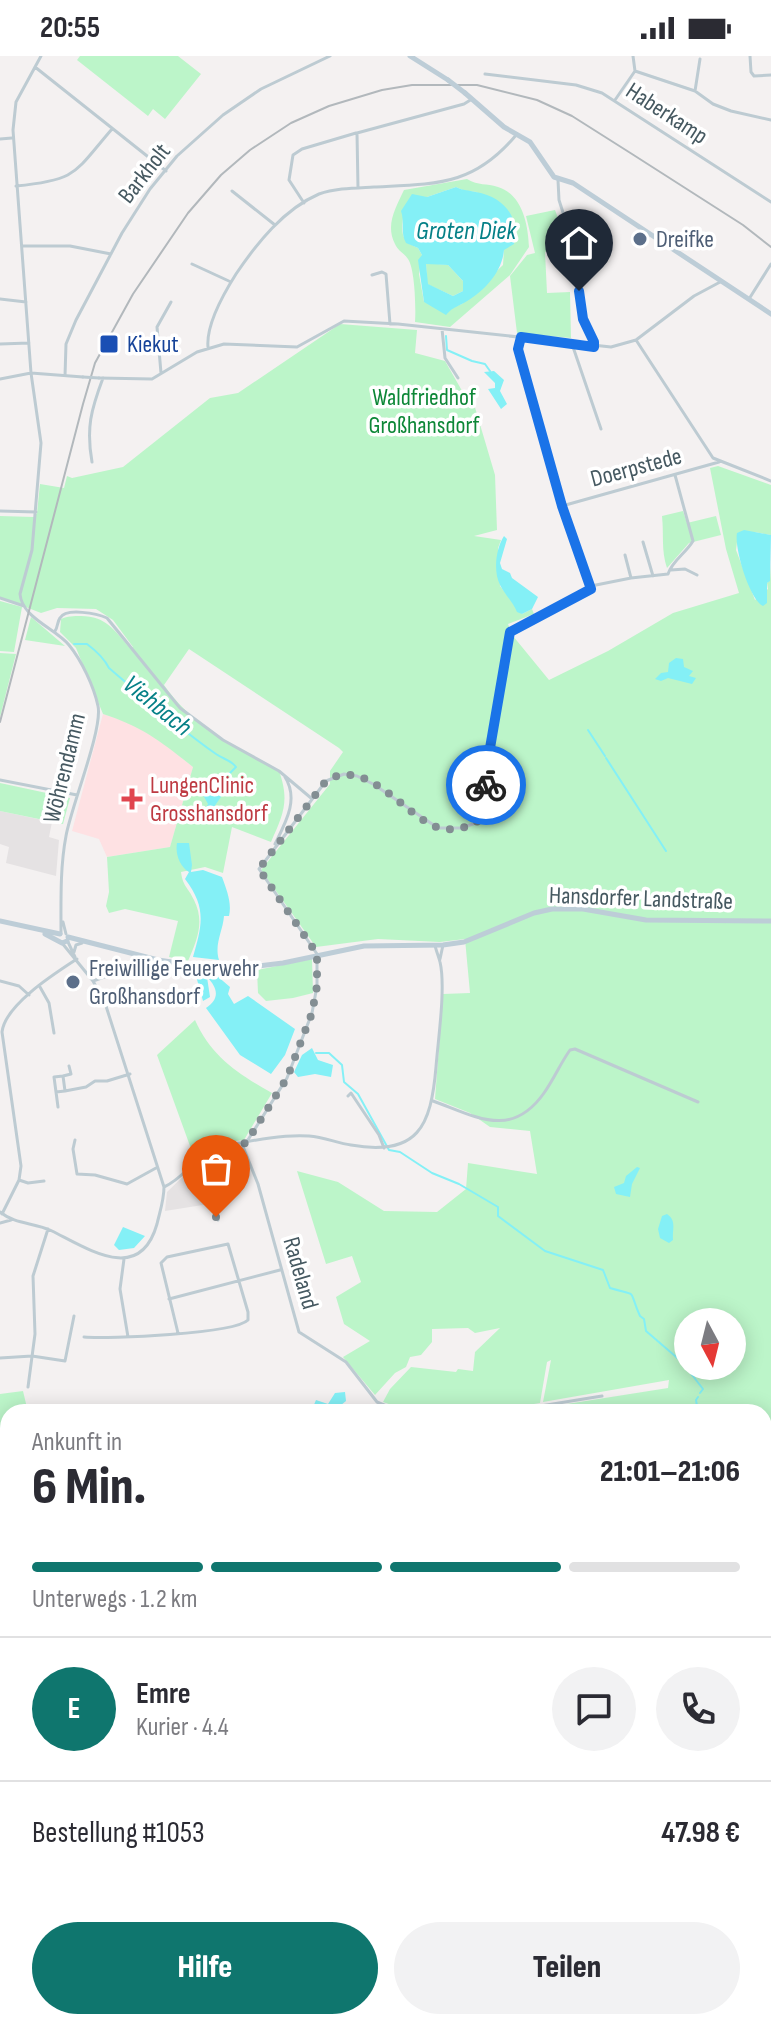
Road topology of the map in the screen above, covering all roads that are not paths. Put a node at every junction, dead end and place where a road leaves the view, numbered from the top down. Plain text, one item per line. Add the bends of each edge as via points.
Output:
1 (41, 56) edge
2 (330, 56) edge
3 (633, 56) edge
4 (750, 56) edge
5 (413, 57) edge
6 (700, 59) dead end
7 (35, 67) junction
8 (635, 71) junction
9 (485, 74) dead end
10 (771, 75) edge
11 (695, 91) junction
12 (472, 99) junction
13 (615, 100) junction
14 (771, 120) edge
15 (112, 129) junction
16 (357, 133) junction
17 (517, 134) junction
18 (13, 138) junction
19 (0, 139) edge
20 (166, 171) junction
21 (558, 179) junction
22 (16, 186) junction
23 (358, 188) junction
24 (232, 191) dead end
25 (771, 202) edge
26 (304, 203) junction
27 (275, 225) junction
28 (22, 246) junction
29 (111, 254) junction
30 (192, 264) dead end
31 (771, 264) edge
32 (372, 275) dead end
33 (722, 281) junction
34 (231, 282) junction
35 (0, 299) edge
36 (749, 299) junction
37 (26, 302) junction
38 (171, 302) dead end
39 (771, 314) edge
40 (390, 324) junction
41 (442, 329) junction
42 (521, 337) junction
43 (636, 340) junction
44 (29, 343) junction
45 (0, 344) edge
46 (572, 344) junction
47 (208, 347) junction
48 (594, 347) junction
49 (31, 373) junction
50 (161, 373) junction
51 (65, 376) junction
52 (101, 378) junction
53 (458, 378) dead end
54 (0, 379) edge
55 (601, 429) dead end
56 (92, 462) dead end
57 (719, 462) junction
58 (675, 475) junction
59 (771, 481) edge
60 (562, 506) junction
61 (0, 511) edge
62 (36, 512) junction
63 (643, 542) dead end
64 (625, 555) dead end
65 (669, 570) junction
66 (697, 575) dead end
67 (653, 576) junction
68 (631, 578) junction
69 (591, 586) junction
70 (0, 598) edge
71 (24, 606) junction
72 (55, 631) junction
73 (279, 771) junction
74 (0, 780) edge
75 (77, 795) junction
76 (312, 799) junction
77 (270, 853) junction
78 (0, 921) edge
79 (771, 921) edge
80 (64, 938) junction
81 (82, 943) junction
82 (89, 944) junction
83 (435, 945) junction
84 (443, 945) junction
85 (317, 954) junction
86 (75, 956) junction
87 (440, 959) junction
88 (128, 965) dead end
89 (0, 981) edge
90 (93, 981) junction
91 (40, 987) junction
92 (29, 995) junction
93 (54, 1033) dead end
94 (69, 1066) dead end
95 (130, 1074) junction
96 (9, 1076) junction
97 (63, 1076) junction
98 (0, 1078) edge
99 (65, 1091) junction
100 (56, 1092) junction
101 (348, 1096) dead end
102 (433, 1101) junction
103 (698, 1102) dead end
104 (58, 1107) dead end
105 (75, 1140) dead end
106 (244, 1144) junction
107 (384, 1148) junction
108 (194, 1162) junction
109 (156, 1168) junction
110 (19, 1180) junction
111 (44, 1181) dead end
112 (164, 1187) junction
113 (1, 1216) edge
114 (11, 1220) junction
115 (218, 1220) dead end
116 (48, 1229) junction
117 (124, 1259) junction
118 (280, 1270) junction
119 (239, 1280) junction
120 (169, 1299) junction
121 (74, 1316) dead end
122 (178, 1333) junction
123 (84, 1337) dead end
124 (128, 1337) junction
125 (32, 1356) junction
126 (0, 1358) edge
127 (28, 1387) dead end
128 (602, 1396) dead end
129 (382, 1404) edge
130 (553, 1404) edge

1 - 7 street
2 - 20 street, Barkholt via 233,108
3 - 8 street
4 - 10 street via 754,76
5 - 12 main road, bridge
6 - 11 street
7 - 15 street
7 - 18 street via 16,102
8 - 11 street
8 - 13 street
9 - 13 street, Haberkamp via 576,85
11 - 14 street via 731,111
12 - 16 street
12 - 17 main road
13 - 25 street, Haberkamp
15 - 20 street
15 - 22 street via 69,176
16 - 23 street
16 - 26 street via 293,155 289,180
17 - 21 main road via 530,142
17 - 23 street via 491,162 463,177
18 - 19 street
18 - 22 street
20 - 29 street, Barkholt
21 - 33 main road via 573,183
21 - 48 street via 583,319
22 - 28 street
23 - 26 street via 322,193
24 - 27 street
26 - 27 street
27 - 34 street
28 - 29 street via 70,246
28 - 37 street
29 - 51 street, Barkholt via 67,340
30 - 34 street
31 - 36 street
32 - 40 street via 386,274
33 - 36 main road
33 - 43 street
34 - 47 street via 210,329
35 - 37 street
36 - 39 main road
37 - 44 street
38 - 50 street via 157,327
40 - 41 street
40 - 47 street via 338,322 297,347
41 - 42 street
41 - 53 street via 445,358
42 - 46 street
42 - 60 street via 518,349
43 - 48 street
43 - 57 street
44 - 45 street
44 - 49 street
46 - 48 street
46 - 55 street
47 - 50 street
49 - 51 street
49 - 54 street
49 - 62 street via 41,443
50 - 52 street via 146,380
51 - 52 street, bridge
52 - 56 street via 90,412
57 - 58 street, Doerpstede
57 - 59 street
58 - 60 street, Doerpstede
58 - 65 street via 693,541
60 - 69 street
61 - 62 street
62 - 71 street via 20,594
63 - 67 street
64 - 68 street
65 - 66 street
65 - 67 street
67 - 68 street
68 - 69 street
69 - 76 street via 510,632 484,812 476,823 438,828 373,784 344,774 332,777
70 - 71 street
71 - 72 street, Wöhrendamm
72 - 73 street via 65,614 107,618 180,708
72 - 75 street, Wöhrendamm via 78,659 99,713
73 - 76 street
73 - 77 street via 290,784 292,798
74 - 75 street
75 - 80 street, Wöhrendamm via 64,847
76 - 77 street
77 - 85 street via 259,872
78 - 80 main road
79 - 84 main road, Hansdorfer Landstraße via 646,920 552,909
80 - 81 main road, Hansdorfer Landstraße
80 - 82 main road, Hansdorfer Landstraße
80 - 86 street, Wöhrendamm
81 - 82 main road, Hansdorfer Landstraße
81 - 86 street via 76,945
82 - 85 main road, Hansdorfer Landstraße via 226,970
83 - 84 main road, Hansdorfer Landstraße
83 - 85 main road, Hansdorfer Landstraße via 382,944
83 - 87 street
84 - 87 street
85 - 106 street via 309,1022 287,1078
86 - 90 street, Wöhrendamm
86 - 91 street
87 - 102 street
88 - 90 street
89 - 92 street
90 - 95 street, Wöhrendamm
91 - 92 street
91 - 93 street
92 - 96 street via 3,1024
94 - 97 street via 71,1074
95 - 99 street
95 - 109 street, Wöhrendamm
96 - 98 street
96 - 110 street via 20,1146
97 - 99 street
97 - 100 street via 54,1077
99 - 100 street
100 - 104 street
101 - 107 street via 351,1093 364,1109
102 - 103 street via 493,1123 520,1115 537,1102 575,1049
102 - 107 street via 417,1136
105 - 109 street via 77,1174 127,1184
106 - 107 street via 303,1136
106 - 108 street via 211,1150
106 - 118 street, Radeland
108 - 112 street
108 - 115 street via 203,1173
109 - 112 street, Wöhrendamm
110 - 111 street
110 - 113 street
112 - 117 street via 150,1244
113 - 114 street
113 - 114 street
114 - 116 street
116 - 117 street
116 - 125 street via 33,1276
117 - 124 street via 120,1289
118 - 119 street
118 - 129 street, Radeland via 299,1332 346,1362
119 - 120 street
119 - 120 street via 230,1246 224,1242 167,1257 160,1265
119 - 122 street via 247,1323
120 - 122 street
121 - 125 street via 65,1361
122 - 124 street
123 - 124 street
125 - 126 street
125 - 127 street
128 - 130 street

